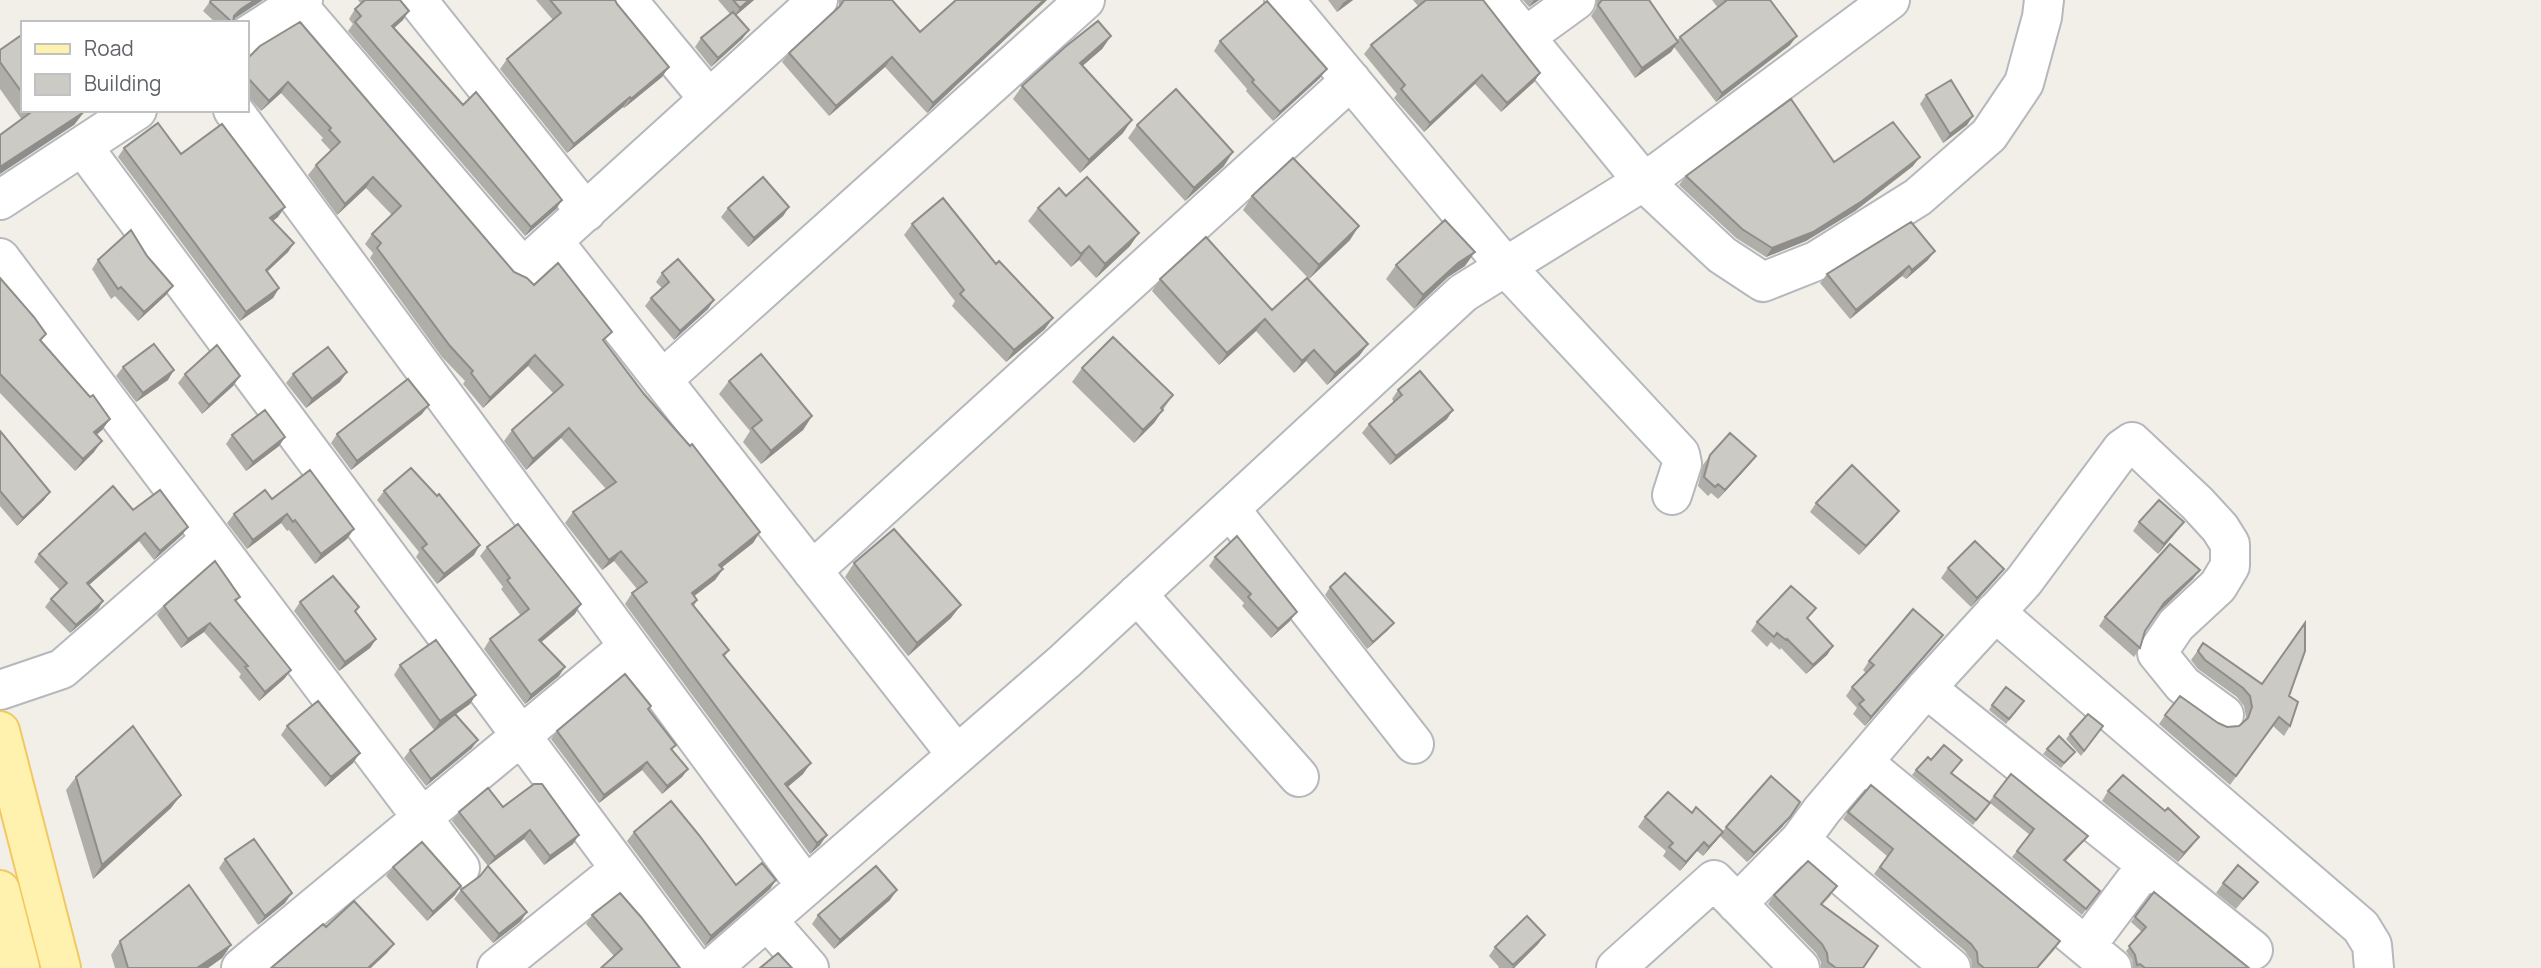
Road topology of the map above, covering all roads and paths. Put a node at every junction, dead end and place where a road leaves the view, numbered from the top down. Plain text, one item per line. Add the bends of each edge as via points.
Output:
1 (417, 0) edge
2 (627, 0) edge
3 (1085, 0) edge
4 (1284, 0) edge
5 (1495, 0) edge
6 (1576, 0) edge
7 (1890, 0) edge
8 (2044, 0) edge
9 (297, 1) edge
10 (813, 2) edge
11 (248, 35) edge
12 (1525, 37) junction
13 (1351, 80) junction
14 (709, 99) junction
15 (133, 112) edge
16 (234, 112) edge
17 (83, 147) junction
18 (1643, 181) junction
19 (0, 200) edge
20 (586, 212) junction
21 (553, 242) junction
22 (0, 258) edge
23 (1506, 267) junction
24 (662, 380) junction
25 (1672, 495) dead end
26 (1230, 509) junction
27 (211, 539) junction
28 (812, 570) junction
29 (1136, 594) junction
30 (1995, 612) junction
31 (628, 647) junction
32 (1926, 688) junction
33 (0, 690) edge
34 (2224, 715) dead end
35 (0, 731) edge
36 (520, 736) junction
37 (1414, 744) dead end
38 (957, 755) junction
39 (1864, 763) junction
40 (1299, 777) dead end
41 (421, 818) junction
42 (1800, 840) junction
43 (2147, 865) junction
44 (460, 868) dead end
45 (620, 869) junction
46 (806, 886) junction
47 (1, 903) edge
48 (1737, 904) junction
49 (767, 920) junction
50 (2253, 950) dead end
51 (2099, 957) edge
52 (20, 968) edge
53 (61, 968) edge
54 (241, 968) edge
55 (497, 968) edge
56 (694, 968) edge
57 (712, 968) edge
58 (809, 968) edge
59 (1616, 968) edge
60 (1800, 968) edge
61 (1951, 968) edge
62 (2374, 968) edge

1 - 20 street
2 - 14 street
3 - 24 street
4 - 13 street
5 - 12 street
6 - 12 street
7 - 18 street
8 - 18 street via 2024,83 1989,135 1918,197 1816,261 1763,282 1722,256
9 - 11 street
9 - 21 street via 523,268
10 - 14 street
12 - 18 street
13 - 23 street
13 - 28 street
14 - 20 street
15 - 17 street
16 - 31 street
17 - 19 street
17 - 36 street
18 - 23 street
20 - 21 street
21 - 24 street
22 - 27 street
23 - 25 street via 1680,453 1682,464
23 - 26 street via 1463,293
24 - 28 street
26 - 29 street
26 - 37 street
27 - 33 street via 62,669
27 - 41 street
28 - 38 street
29 - 38 street
29 - 40 street
30 - 32 street
30 - 34 street via 2132,442 2189,494 2230,544 2230,566 2218,586 2176,625 2157,653 2183,685
30 - 62 street via 2361,927 2372,945
31 - 36 street
31 - 46 street
32 - 39 street
32 - 43 street
35 - 53 main road
36 - 41 street
36 - 45 street
38 - 46 street
39 - 42 street
39 - 51 street
41 - 44 street
41 - 54 street
42 - 48 street
42 - 61 street
43 - 50 street
43 - 51 street
45 - 55 street
45 - 56 street
46 - 49 street
47 - 52 main road
48 - 59 street via 1714,880
48 - 60 street
49 - 57 street
49 - 58 street

